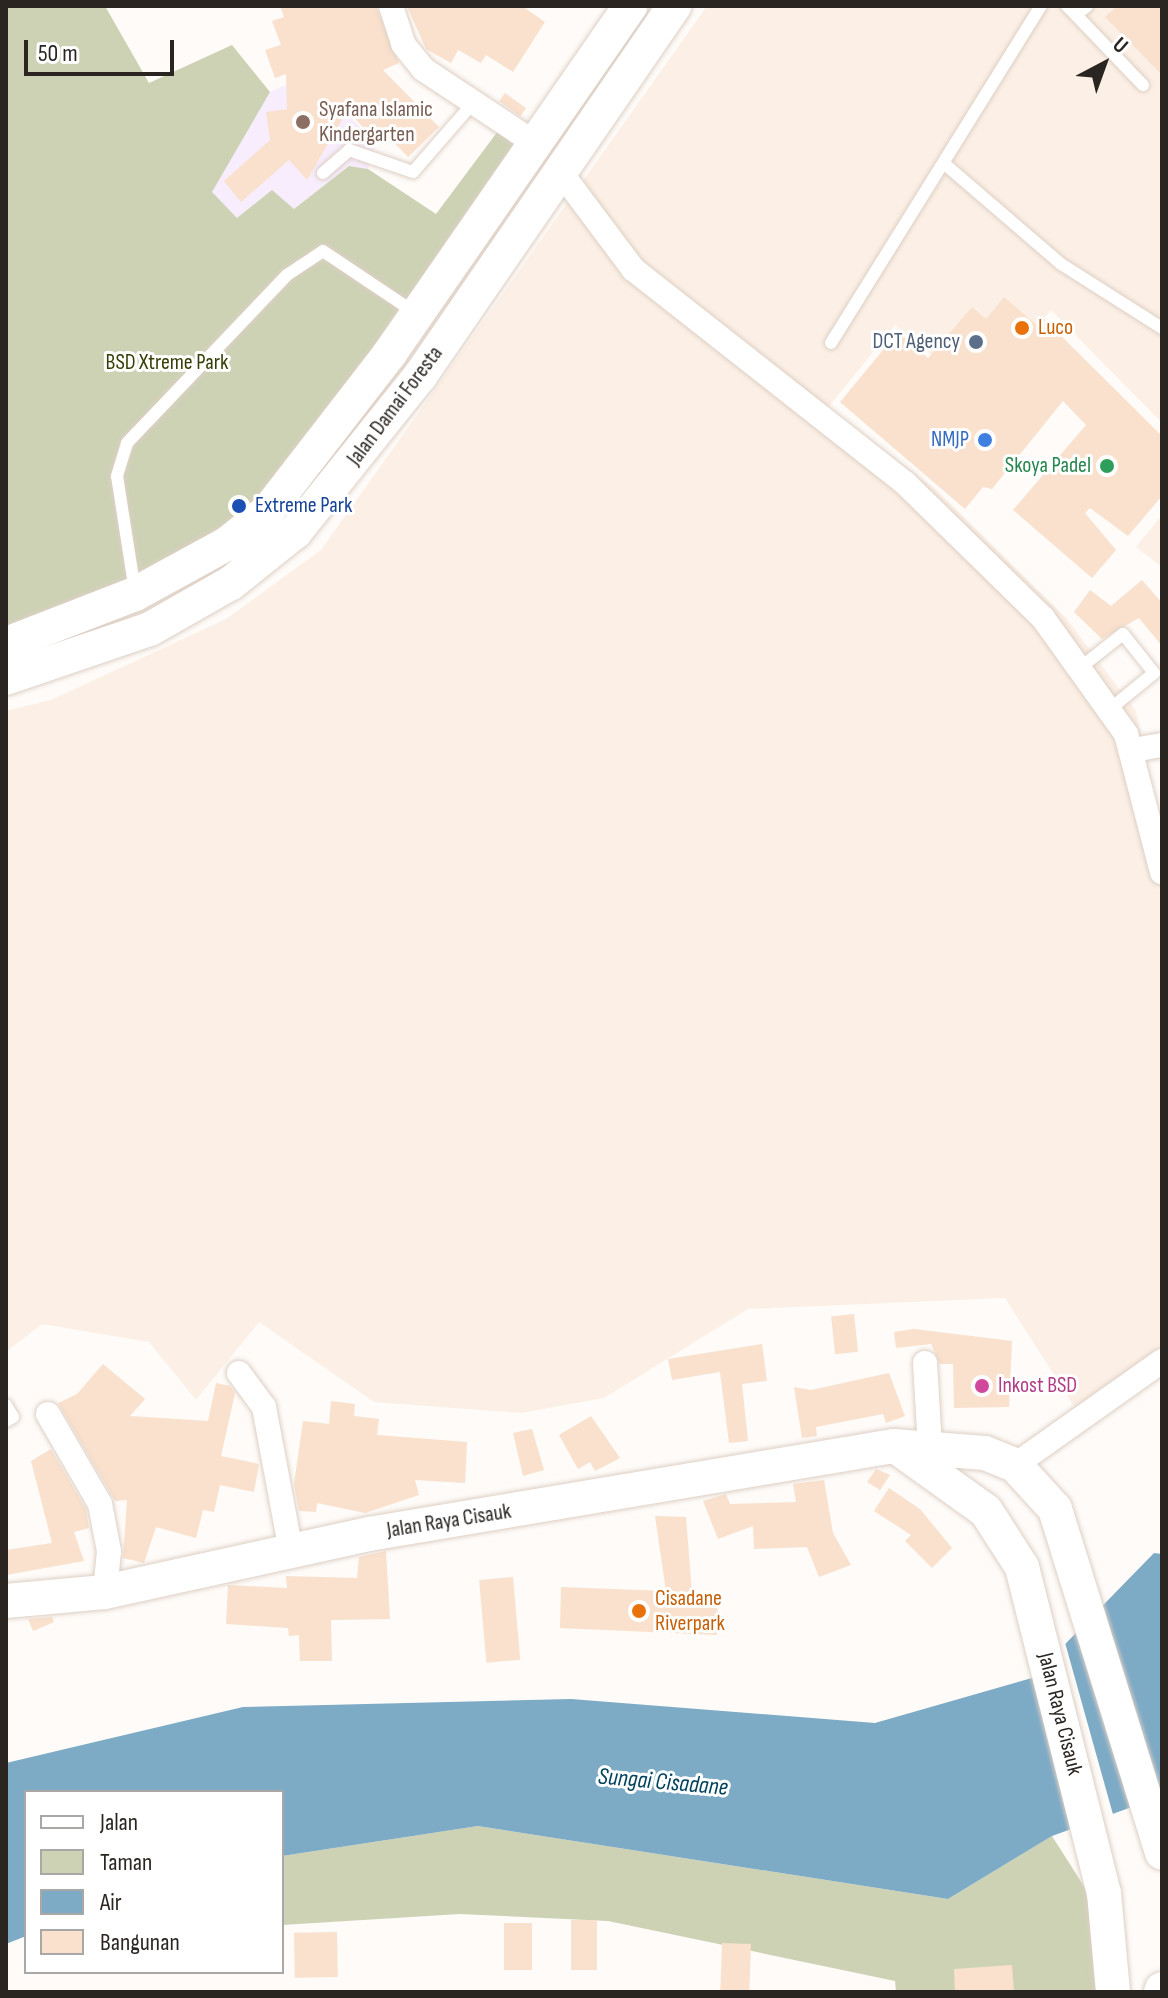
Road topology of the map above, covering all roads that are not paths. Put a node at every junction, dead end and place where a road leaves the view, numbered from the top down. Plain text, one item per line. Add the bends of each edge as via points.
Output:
1 (391, 6) edge
2 (630, 6) edge
3 (674, 6) edge
4 (1041, 6) edge
5 (1077, 9) edge
6 (1143, 85) dead end
7 (473, 103) junction
8 (535, 143) junction
9 (947, 166) junction
10 (559, 170) junction
11 (323, 173) dead end
12 (417, 314) junction
13 (1162, 328) edge
14 (831, 343) dead end
15 (390, 353) junction
16 (420, 376) junction
17 (135, 594) junction
18 (6, 644) edge
19 (1081, 667) junction
20 (6, 678) edge
21 (1110, 709) junction
22 (1162, 745) edge
23 (1133, 750) junction
24 (1162, 872) edge
25 (1162, 1361) edge
26 (925, 1363) dead end
27 (239, 1373) dead end
28 (6, 1405) edge
29 (48, 1414) dead end
30 (6, 1421) edge
31 (930, 1456) junction
32 (1015, 1465) junction
33 (291, 1551) junction
34 (105, 1592) junction
35 (6, 1601) edge
36 (1162, 1853) edge
37 (1113, 1992) edge

1 - 7 street via 413,59
2 - 8 main road, Jalan Damai Foresta
3 - 10 main road, Jalan Damai Foresta
4 - 9 lane
5 - 6 lane
7 - 8 street
7 - 11 lane via 413,172 349,150
8 - 12 main road, Jalan Damai Foresta
9 - 13 lane via 1061,264
9 - 14 lane
10 - 16 main road, Jalan Damai Foresta
10 - 19 street via 633,269 905,483 1026,600
12 - 15 main road, Jalan Damai Foresta
12 - 17 lane via 314,252 158,403 119,462
15 - 16 main road
15 - 17 main road, Jalan Damai Foresta via 268,511 228,543
16 - 20 main road, Jalan Damai Foresta via 324,501 231,583 102,651
17 - 18 main road, Jalan Damai Foresta
19 - 21 street
19 - 21 lane via 1123,634 1154,673
21 - 23 street
22 - 23 street
23 - 24 street
25 - 32 street
26 - 31 street
27 - 33 street via 264,1407
28 - 30 lane via 13,1417
29 - 34 street via 100,1504 109,1551
31 - 32 main road, Jalan Raya Cisauk
31 - 33 main road, Jalan Raya Cisauk via 894,1446
31 - 37 main road, Jalan Raya Cisauk via 1010,1542 1040,1630 1104,1893
32 - 36 main road via 1055,1509
33 - 34 main road, Jalan Raya Cisauk
34 - 35 main road, Jalan Raya Cisauk

